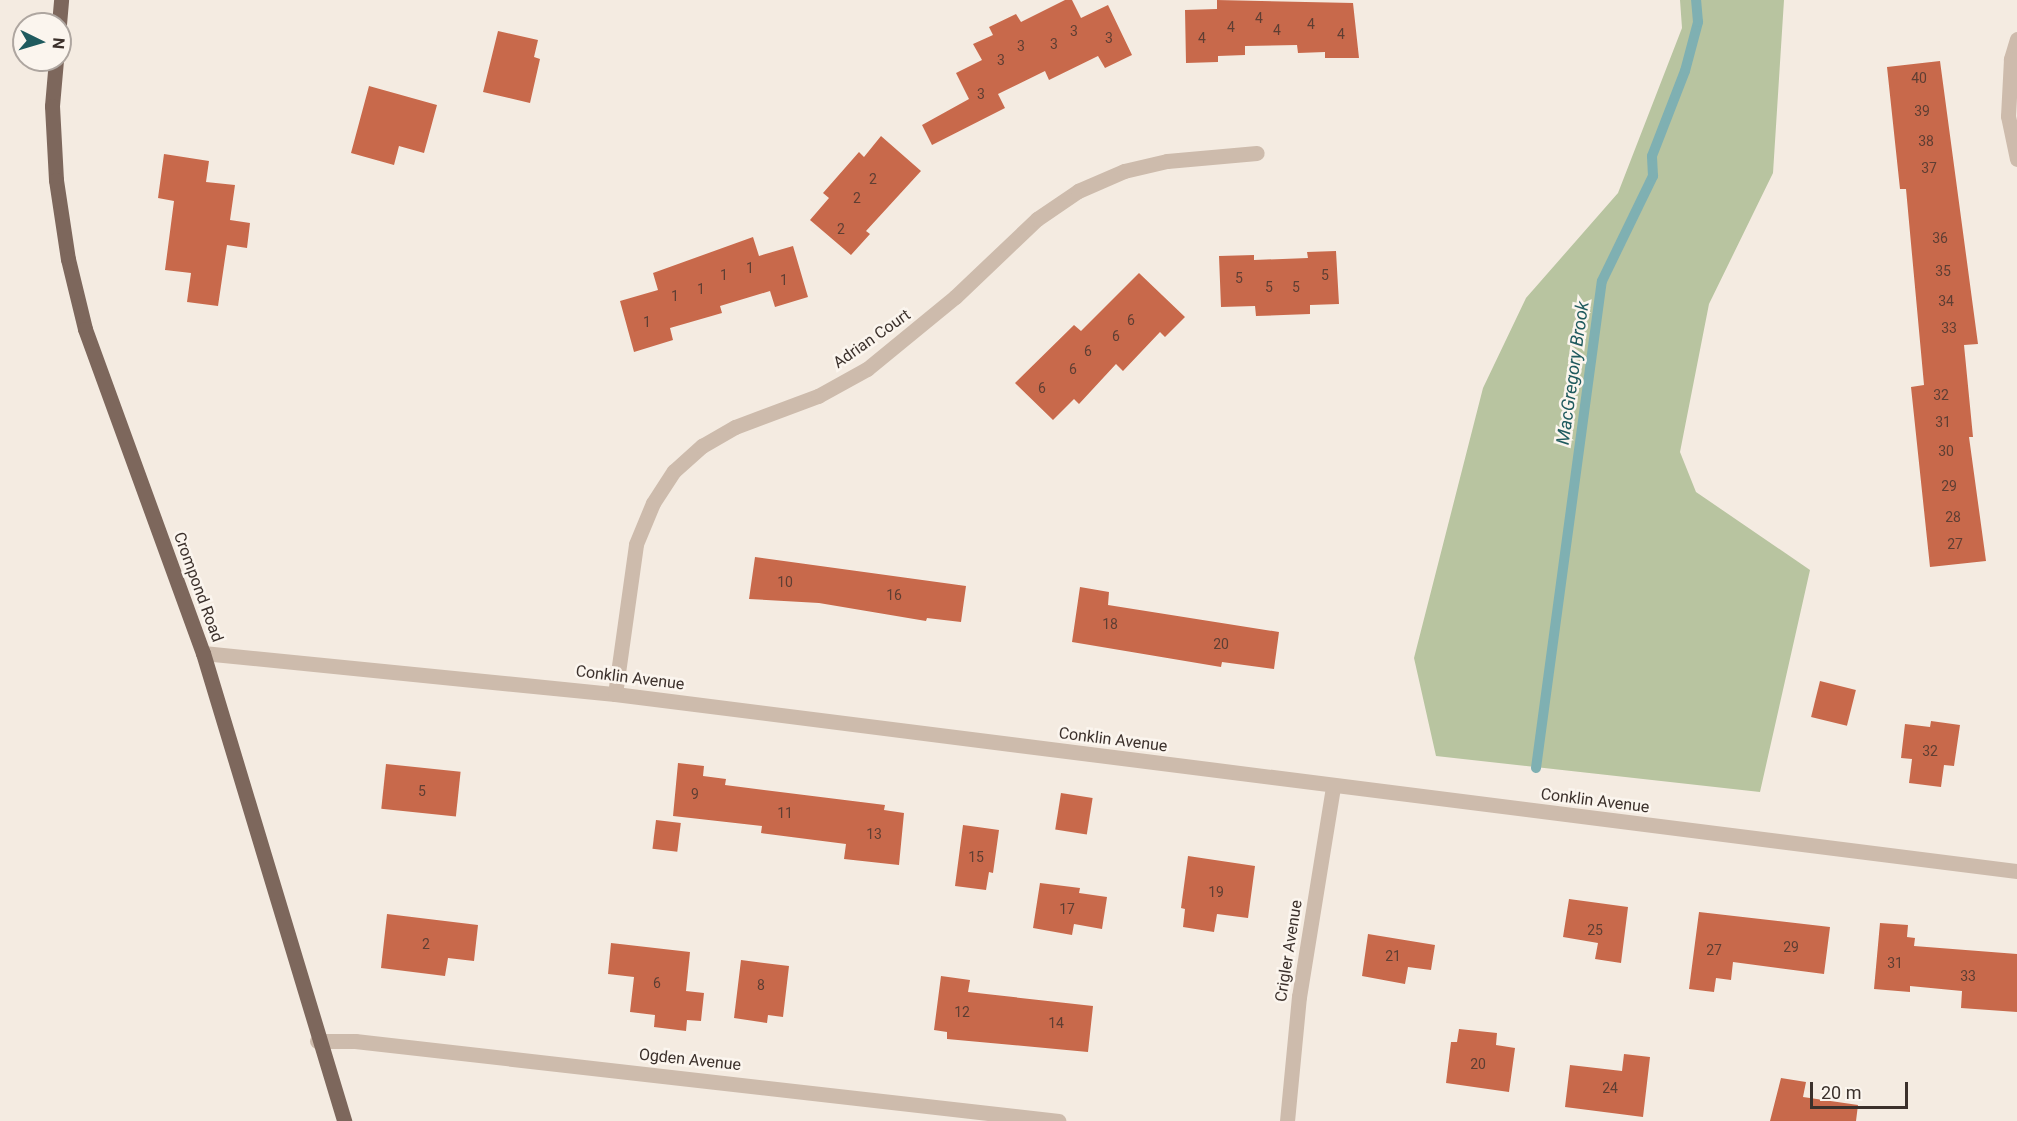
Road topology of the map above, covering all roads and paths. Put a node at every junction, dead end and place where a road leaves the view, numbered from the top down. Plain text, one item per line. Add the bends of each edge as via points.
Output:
1 (2017, 39) edge
2 (55, 72) edge
3 (1257, 153) dead end
4 (2017, 159) edge
5 (203, 653) junction
6 (615, 694) junction
7 (1333, 786) junction
8 (2017, 871) edge
9 (317, 1041) junction
10 (344, 1121) edge
11 (1058, 1121) edge
12 (1287, 1121) edge

1 - 4 street via 2011,59 2008,116
2 - 5 main road, Crompond Road via 52,106 56,180 80,309
3 - 6 street, Adrian Court via 1167,161 1124,171 1078,191 1037,219 946,305 867,369 818,396 735,427 702,446 674,471 653,503 636,544
5 - 6 street, Conklin Avenue
5 - 9 main road, Crompond Road
6 - 7 street, Conklin Avenue
7 - 8 street, Conklin Avenue
7 - 12 street, Crigler Avenue via 1299,997
9 - 10 main road, Crompond Road
9 - 11 street, Ogden Avenue via 379,1044

